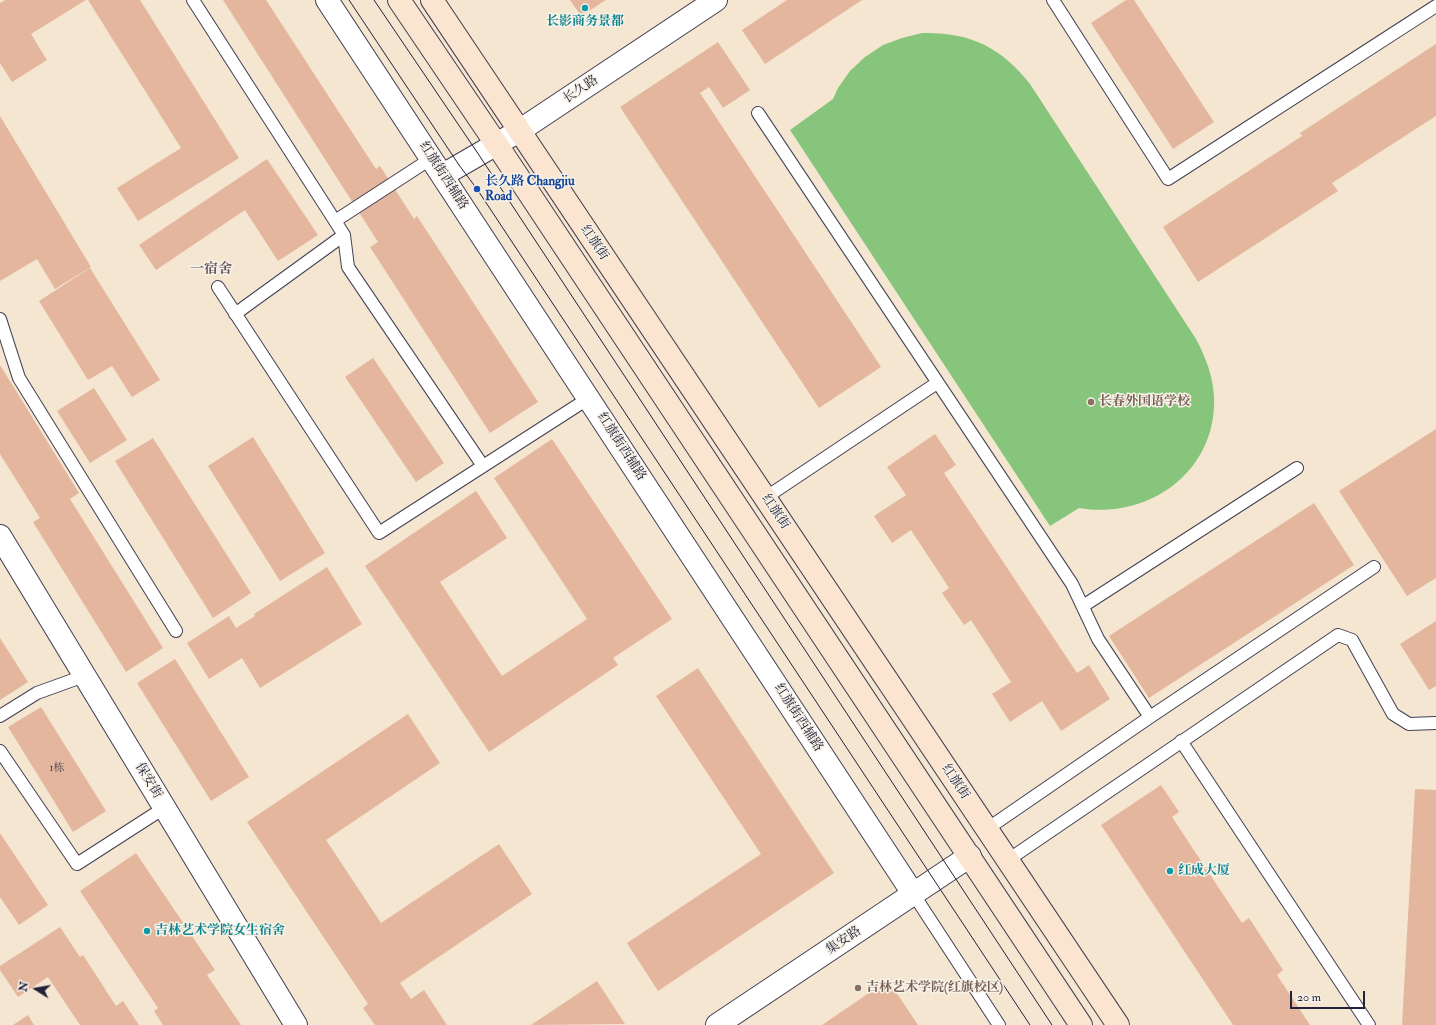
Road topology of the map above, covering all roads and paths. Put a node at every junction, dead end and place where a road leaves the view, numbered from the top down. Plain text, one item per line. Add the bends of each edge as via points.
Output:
1 (193, 0) edge
2 (327, 0) edge
3 (399, 0) edge
4 (432, 0) edge
5 (716, 0) edge
6 (1053, 0) edge
7 (1436, 6) edge
8 (758, 113) dead end
9 (519, 131) junction
10 (497, 145) junction
11 (438, 167) junction
12 (335, 221) junction
13 (344, 235) junction
14 (218, 287) dead end
15 (235, 314) junction
16 (0, 319) edge
17 (937, 383) junction
18 (589, 398) junction
19 (483, 466) junction
20 (1297, 468) dead end
21 (765, 498) junction
22 (0, 536) edge
23 (1374, 567) dead end
24 (1083, 606) junction
25 (176, 631) dead end
26 (84, 676) junction
27 (0, 716) edge
28 (1150, 717) junction
29 (1436, 723) edge
30 (1181, 741) junction
31 (0, 751) edge
32 (164, 808) junction
33 (987, 829) junction
34 (970, 856) junction
35 (1008, 860) junction
36 (914, 895) junction
37 (296, 1025) edge
38 (717, 1025) edge
39 (999, 1025) edge
40 (1081, 1025) edge
41 (1118, 1025) edge
42 (1368, 1025) edge

1 - 12 lane
2 - 11 street, 红旗街西辅路
3 - 10 main road, 红旗街
4 - 9 main road, 红旗街
5 - 9 street, 长久路
6 - 7 lane via 1168,179
8 - 17 lane
9 - 10 street, 长久路
9 - 21 main road, 红旗街
10 - 11 street, 长久路
10 - 34 main road, 红旗街
11 - 12 lane
11 - 18 street, 红旗街西辅路
12 - 13 lane
13 - 15 lane
13 - 19 lane via 348,267
14 - 15 lane
15 - 19 lane via 379,533
16 - 25 lane via 19,378
17 - 21 lane
17 - 24 lane via 1072,584
18 - 19 lane
18 - 36 street, 红旗街西辅路
20 - 24 lane
21 - 33 main road, 红旗街
22 - 26 street, 保安街
23 - 28 lane
24 - 28 lane via 1098,639
26 - 27 lane via 37,693
26 - 32 street, 保安街
28 - 33 lane
29 - 30 lane via 1409,724 1393,714 1352,640 1338,635
30 - 35 lane
30 - 42 lane
31 - 32 lane via 77,864
32 - 37 street, 保安街
33 - 35 main road, 红旗街
34 - 36 street, 集安路
34 - 40 main road, 红旗街
35 - 41 main road, 红旗街
36 - 38 street, 集安路
36 - 39 lane

